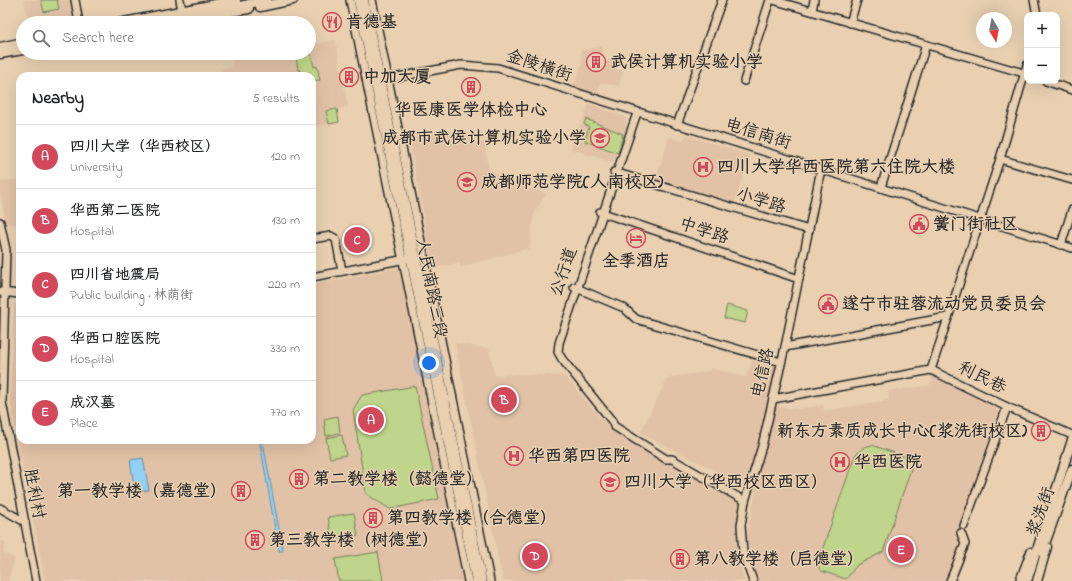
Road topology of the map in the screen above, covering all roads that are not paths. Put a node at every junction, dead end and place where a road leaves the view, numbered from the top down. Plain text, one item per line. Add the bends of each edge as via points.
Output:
1 (75, 0) edge
2 (180, 0) edge
3 (210, 0) edge
4 (236, 0) edge
5 (267, 0) edge
6 (293, 0) edge
7 (351, 0) edge
8 (364, 0) edge
9 (722, 0) edge
10 (770, 0) edge
11 (773, 0) edge
12 (814, 0) edge
13 (857, 0) edge
14 (1034, 0) edge
15 (373, 1) edge
16 (812, 11) junction
17 (187, 12) junction
18 (1036, 12) edge
19 (78, 16) edge
20 (162, 16) edge
21 (177, 16) edge
22 (850, 23) junction
23 (16, 45) edge
24 (926, 45) junction
25 (2, 50) edge
26 (16, 50) edge
27 (1024, 73) edge
28 (388, 79) junction
29 (744, 81) dead end
30 (1024, 81) edge
31 (1055, 84) edge
32 (1072, 90) edge
33 (636, 113) junction
34 (677, 125) junction
35 (1000, 159) junction
36 (821, 169) junction
37 (615, 172) junction
38 (1072, 180) edge
39 (881, 187) junction
40 (1072, 210) edge
41 (601, 213) junction
42 (979, 219) junction
43 (0, 222) edge
44 (808, 230) junction
45 (316, 238) edge
46 (1061, 245) junction
47 (1072, 248) edge
48 (413, 257) junction
49 (342, 271) junction
50 (316, 276) edge
51 (799, 279) junction
52 (575, 288) junction
53 (2, 292) edge
54 (16, 294) edge
55 (948, 317) junction
56 (785, 347) junction
57 (781, 362) junction
58 (931, 370) junction
59 (773, 399) junction
60 (1007, 407) junction
61 (1072, 434) edge
62 (1072, 440) edge
63 (1072, 469) edge
64 (745, 501) junction
65 (0, 508) edge
66 (24, 522) junction
67 (964, 526) dead end
68 (961, 533) dead end
69 (1045, 536) junction
70 (1035, 565) junction
71 (36, 581) edge
72 (468, 581) edge
73 (476, 581) edge
74 (482, 581) edge
75 (490, 581) edge
76 (753, 581) edge
77 (950, 581) edge
78 (1020, 581) edge
79 (1027, 581) edge
80 (1031, 581) edge
81 (1037, 581) edge

1 - 19 street
2 - 17 street
3 - 17 main road
4 - 17 main road
5 - 17 main road via 211,11
6 - 17 main road via 218,15
7 - 48 main road, 人民南路三段
8 - 48 main road, 人民南路三段
9 - 34 street
10 - 29 street
11 - 16 street
12 - 16 street
13 - 22 street
14 - 18 street
15 - 28 street, 人民南路三段
16 - 22 street
17 - 20 main road
17 - 21 main road
22 - 24 street
23 - 25 main road
24 - 27 street
24 - 39 street
25 - 26 main road
28 - 33 street, 金陵横街 via 462,65 490,67
28 - 48 street, 人民南路三段
30 - 35 street, 利民巷
31 - 32 street
33 - 34 street, 金陵横街
33 - 37 street, 公行道
34 - 36 street, 电信南街
35 - 38 street
35 - 42 street, 利民巷
36 - 39 street, 电信南街
36 - 44 street, 电信路
37 - 41 street, 公行道
37 - 44 street, 小学路
39 - 42 street, 电信南街
40 - 46 street
41 - 51 street, 中学路
41 - 52 street, 公行道
42 - 46 street, 电信南街
42 - 55 street, 利民巷
43 - 53 street, 胜利村 via 6,250
44 - 51 street, 电信路
45 - 49 street via 331,236 336,239
46 - 47 street, 电信南街
48 - 49 street
48 - 72 street, 人民南路三段
48 - 73 main road, 人民南路三段
48 - 74 main road, 人民南路三段
48 - 75 street, 人民南路三段
49 - 50 street
51 - 56 street, 电信路
52 - 57 street via 624,308 636,319
52 - 64 street, 公行道 via 556,345 558,360 614,426 666,459 672,458
53 - 54 street
53 - 66 street, 胜利村 via 2,402
55 - 56 street
55 - 58 street, 利民巷
56 - 57 street, 电信路
57 - 59 street, 电信路
58 - 59 street
58 - 60 street, 利民巷
59 - 64 street, 电信路
60 - 61 street, 利民巷
60 - 67 street
62 - 69 main road, 浆洗街
63 - 69 main road, 浆洗街
64 - 76 street, 电信路 via 741,525 743,553
65 - 66 street
66 - 71 street, 胜利村
68 - 77 street via 965,544
69 - 70 main road, 浆洗街
69 - 78 main road, 浆洗街 via 1032,551
69 - 81 main road via 1046,553
70 - 79 main road
70 - 80 main road

